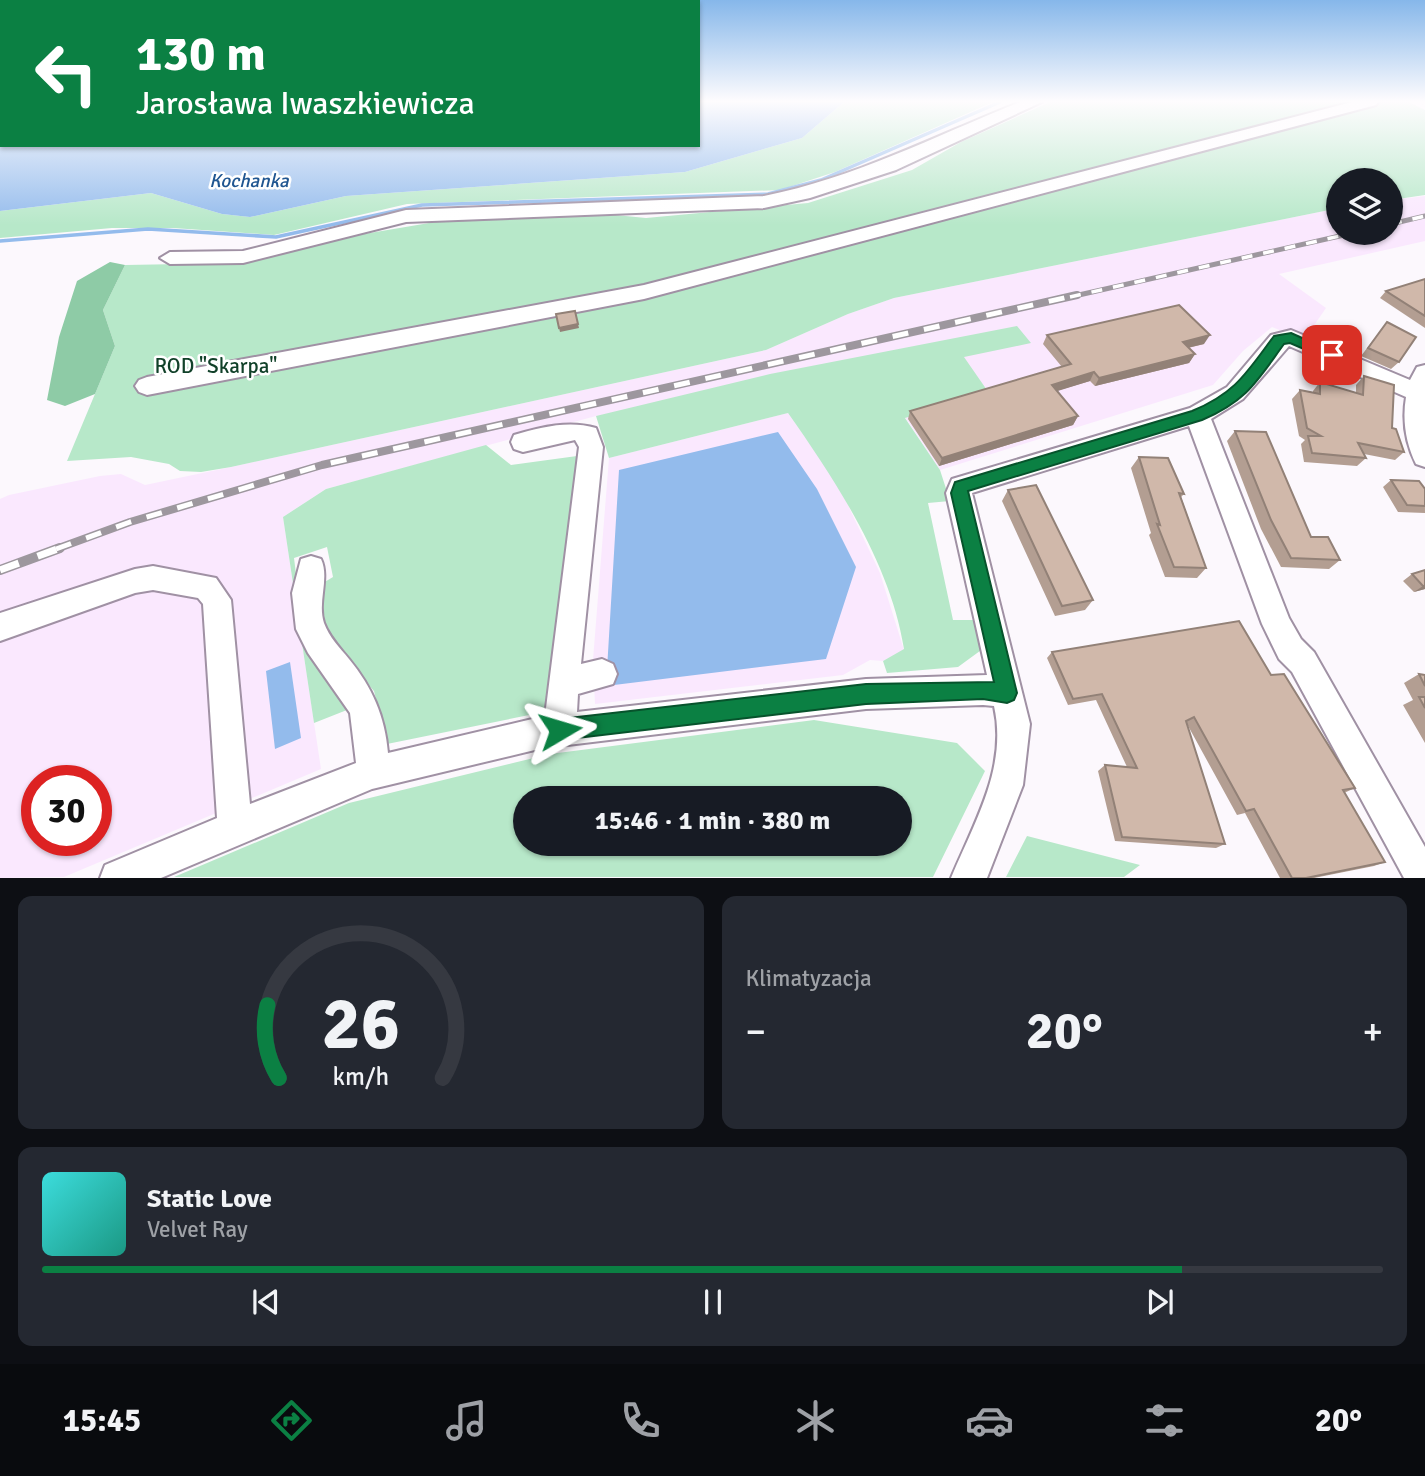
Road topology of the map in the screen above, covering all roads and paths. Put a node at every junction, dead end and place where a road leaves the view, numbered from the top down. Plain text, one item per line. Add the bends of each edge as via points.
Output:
1 (936, 143) edge
2 (1213, 143) edge
3 (170, 258) dead end
4 (147, 386) dead end
5 (1422, 387) edge
6 (1197, 415) junction
7 (523, 442) dead end
8 (1425, 457) edge
9 (312, 568) dead end
10 (0, 627) edge
11 (602, 674) dead end
12 (564, 682) junction
13 (1007, 693) junction
14 (560, 730) junction
15 (372, 774) junction
16 (235, 827) junction
17 (118, 877) edge
18 (969, 877) edge
19 (1425, 877) edge

1 - 3 street via 890,166 764,202 406,216 243,257
2 - 4 street via 644,292
5 - 6 street via 1291,338 1279,340 1246,385 1225,404
5 - 8 street via 1416,424
6 - 13 street via 961,486
6 - 19 street via 1277,624
7 - 12 street via 575,431 587,435 591,447
9 - 15 street via 306,589 313,638 364,705
10 - 16 street via 135,581 153,579 206,587 217,600
11 - 12 street
12 - 14 street
13 - 14 street via 866,694
13 - 18 street via 1014,724 1013,761 1003,806
14 - 15 street
15 - 16 street
16 - 17 street

